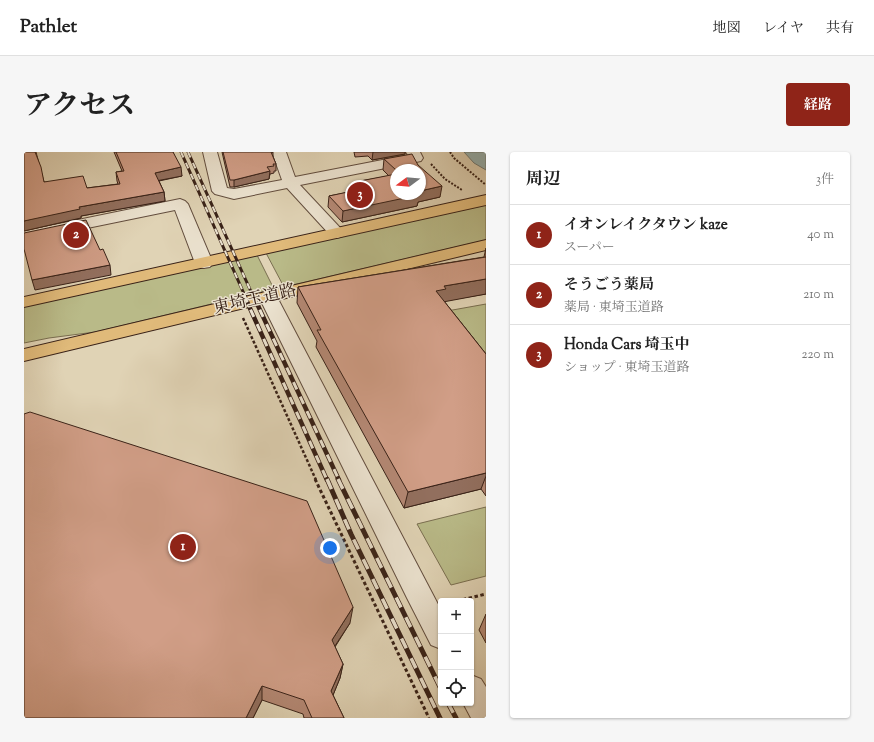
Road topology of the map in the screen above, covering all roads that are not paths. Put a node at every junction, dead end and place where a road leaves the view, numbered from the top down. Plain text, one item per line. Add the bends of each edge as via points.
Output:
1 (210, 152) edge
2 (279, 152) edge
3 (415, 155) edge
4 (290, 183) junction
5 (477, 198) edge
6 (337, 233) junction
7 (24, 236) edge
8 (486, 245) edge
9 (204, 262) junction
10 (268, 297) junction
11 (24, 302) edge
12 (92, 339) junction
13 (24, 350) edge
14 (24, 355) edge
15 (440, 634) edge
16 (474, 694) edge
17 (486, 716) edge

1 - 4 street via 220,191 234,194
2 - 4 street
3 - 4 street via 353,164
4 - 6 street
5 - 6 highway
6 - 9 highway
7 - 9 street via 180,204
8 - 10 highway, 東埼玉道路
9 - 11 highway
10 - 12 highway, 東埼玉道路
10 - 15 street
12 - 13 highway
12 - 14 highway, 東埼玉道路
16 - 17 street

